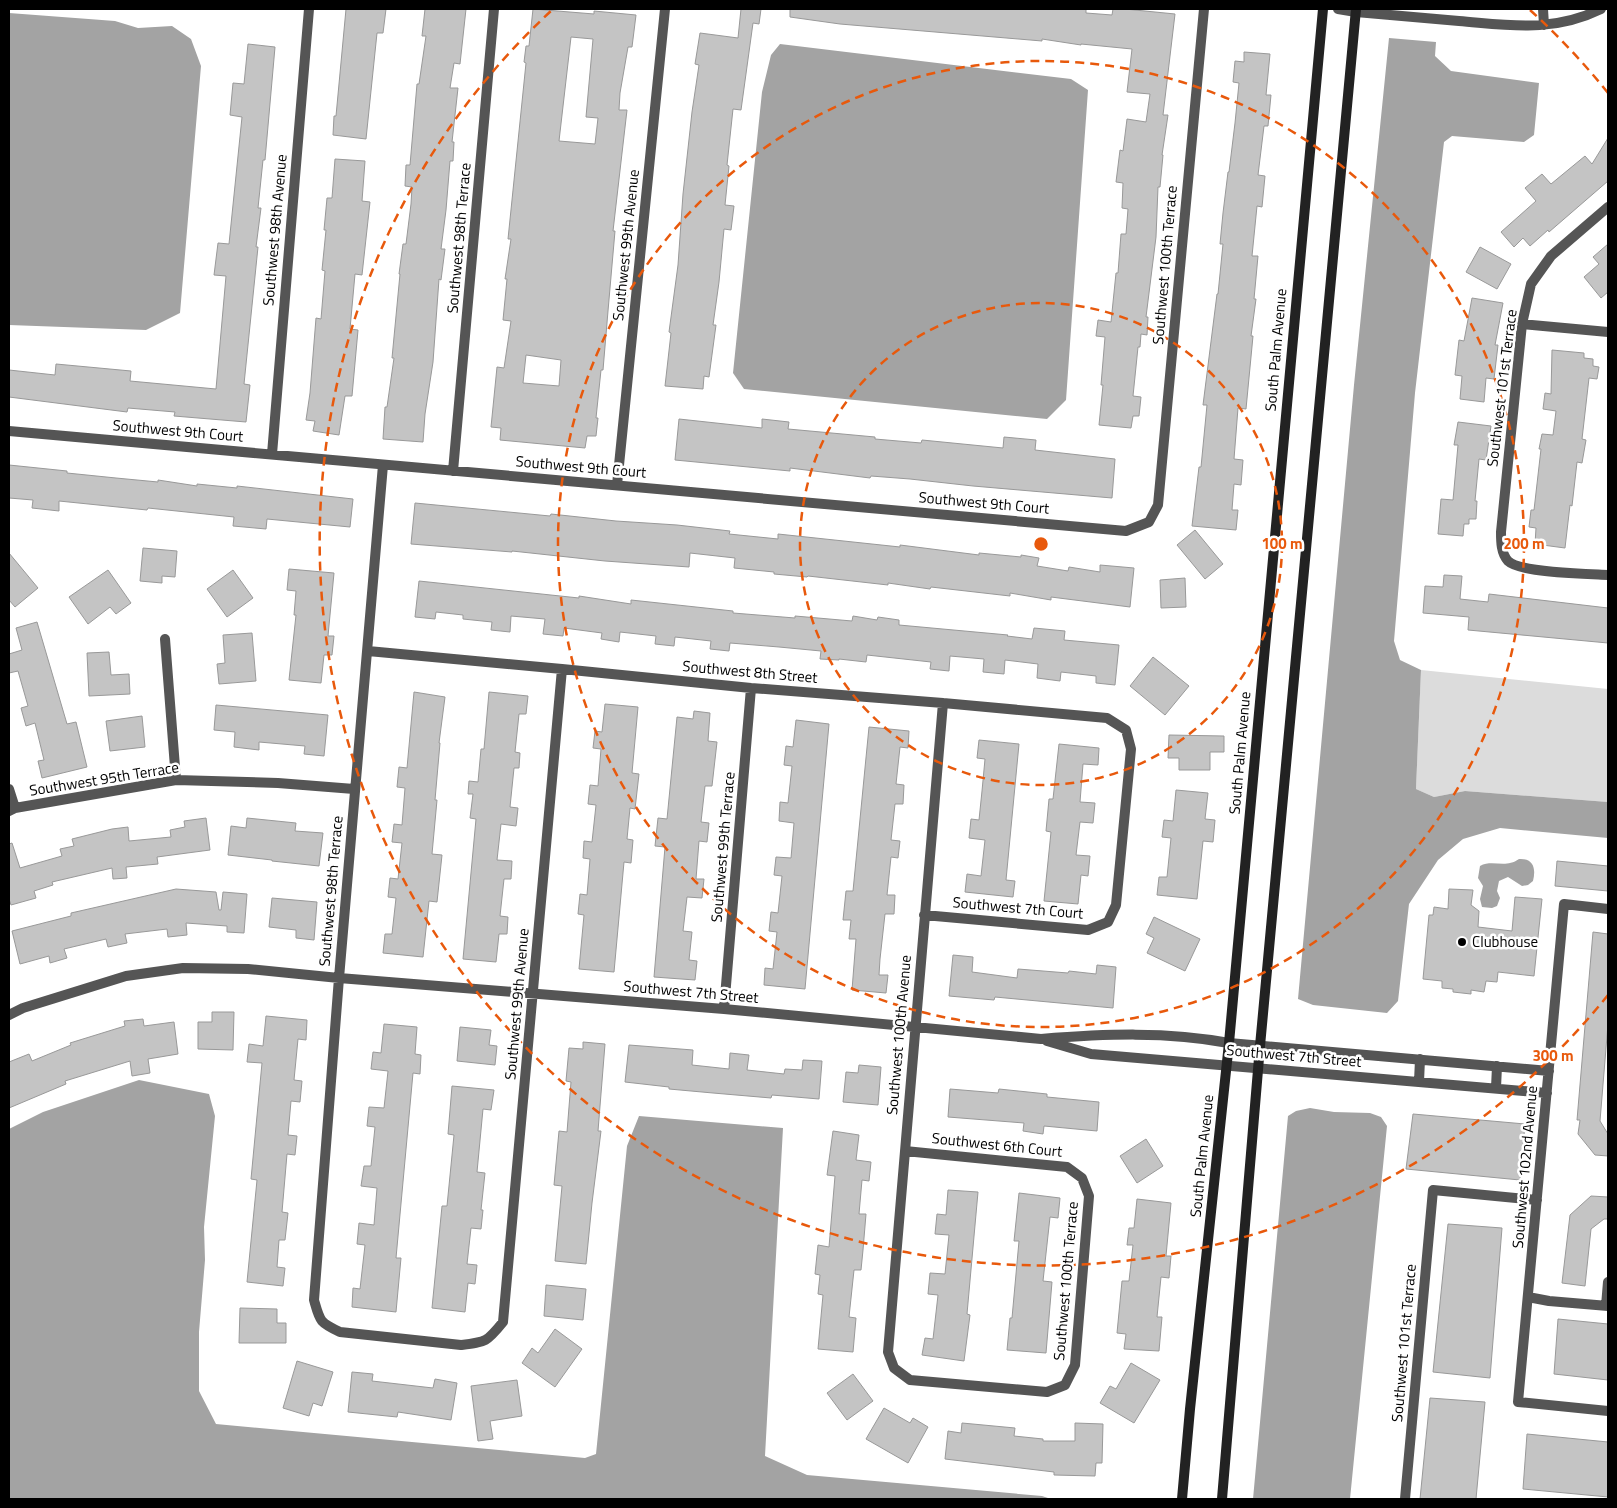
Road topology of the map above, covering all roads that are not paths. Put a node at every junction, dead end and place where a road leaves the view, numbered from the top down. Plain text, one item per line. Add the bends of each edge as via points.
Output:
1 (309, 9) edge
2 (494, 9) edge
3 (665, 9) edge
4 (1204, 9) edge
5 (1323, 9) edge
6 (1338, 9) edge
7 (1542, 9) edge
8 (1601, 9) edge
9 (1356, 10) edge
10 (1544, 25) junction
11 (1608, 207) edge
12 (1522, 324) junction
13 (1608, 332) edge
14 (9, 431) edge
15 (272, 454) junction
16 (383, 465) junction
17 (453, 471) junction
18 (617, 485) junction
19 (1149, 522) joint
20 (1608, 575) edge
21 (165, 640) dead end
22 (368, 652) junction
23 (562, 668) junction
24 (751, 688) junction
25 (943, 703) junction
26 (176, 780) junction
27 (9, 789) edge
28 (354, 789) junction
29 (12, 810) edge
30 (1608, 909) edge
31 (924, 915) junction
32 (1108, 922) joint
33 (338, 978) junction
34 (533, 993) junction
35 (724, 1009) junction
36 (9, 1016) edge
37 (914, 1028) junction
38 (1042, 1039) junction
39 (1229, 1043) junction
40 (1260, 1046) junction
41 (1420, 1059) junction
42 (1226, 1066) junction
43 (1498, 1066) junction
44 (1259, 1069) junction
45 (1549, 1071) junction
46 (1419, 1082) junction
47 (1496, 1088) junction
48 (1547, 1093) junction
49 (905, 1151) junction
50 (1082, 1178) joint
51 (1537, 1200) junction
52 (1608, 1282) edge
53 (1528, 1296) junction
54 (1607, 1306) edge
55 (490, 1338) joint
56 (1065, 1385) joint
57 (1608, 1411) edge
58 (1182, 1499) edge
59 (1222, 1499) edge
60 (1405, 1499) edge

1 - 15 street, Southwest 98th Avenue
2 - 17 street, Southwest 98th Terrace
3 - 18 street, Southwest 99th Avenue
4 - 19 street, Southwest 100th Terrace via 1158,505
5 - 39 main road, South Palm Avenue
6 - 9 street
7 - 10 street
8 - 10 street via 1582,17
9 - 10 street via 1514,26
9 - 40 main road
11 - 12 street, Southwest 101st Terrace via 1552,256 1531,284
12 - 13 street
12 - 20 street, Southwest 101st Terrace via 1501,546 1509,562 1524,569
14 - 15 street, Southwest 9th Court
15 - 16 street, Southwest 9th Court
16 - 17 street, Southwest 9th Court
16 - 22 street, Southwest 98th Terrace
17 - 18 street, Southwest 9th Court
18 - 19 street, Southwest 9th Court via 1126,531
21 - 26 street
22 - 23 street, Southwest 8th Street
22 - 28 street, Southwest 98th Terrace
23 - 24 street, Southwest 8th Street
23 - 34 street, Southwest 99th Avenue
24 - 25 street, Southwest 8th Street
24 - 35 street, Southwest 99th Terrace
25 - 31 street, Southwest 100th Avenue
25 - 32 street, Southwest 8th Street via 1107,718 1126,730 1131,750 1116,905
26 - 28 street, Southwest 95th Terrace
26 - 29 street, Southwest 95th Terrace
27 - 29 street
28 - 33 street, Southwest 98th Terrace
30 - 45 street, Southwest 102nd Avenue via 1564,904
31 - 32 street, Southwest 7th Court via 1088,930
31 - 37 street, Southwest 100th Avenue
33 - 34 street, Southwest 7th Street
33 - 36 street, Southwest 7th Street via 248,969 183,968 126,976 23,1008
33 - 55 street, Southwest 98th Terrace via 314,1300 320,1319 340,1332 461,1345
34 - 35 street, Southwest 7th Street
34 - 55 street, Southwest 99th Avenue via 503,1322
35 - 37 street, Southwest 7th Street
37 - 38 street, Southwest 7th Street
37 - 49 street, Southwest 100th Avenue
38 - 39 street, Southwest 7th Street via 1141,1034 1199,1037
38 - 42 street, Southwest 7th Street via 1091,1054
39 - 40 street, Southwest 7th Street
39 - 42 main road, South Palm Avenue
40 - 41 street, Southwest 7th Street
40 - 44 main road
41 - 43 street, Southwest 7th Street
41 - 46 street
42 - 44 street, Southwest 7th Street
42 - 58 main road, South Palm Avenue
43 - 45 street, Southwest 7th Street
43 - 47 street
44 - 46 street, Southwest 7th Street
44 - 59 main road
45 - 48 street, Southwest 102nd Avenue
46 - 47 street, Southwest 7th Street
47 - 48 street, Southwest 7th Street
48 - 51 street, Southwest 102nd Avenue
49 - 50 street, Southwest 6th Court via 1067,1167
49 - 56 street, Southwest 100th Avenue via 888,1352 894,1368 910,1380 1047,1392
50 - 56 street, Southwest 100th Terrace via 1089,1196 1075,1365
51 - 53 street, Southwest 102nd Avenue
51 - 60 street, Southwest 101st Terrace via 1433,1190
52 - 54 street
53 - 54 street
53 - 57 street, Southwest 102nd Avenue via 1518,1402

